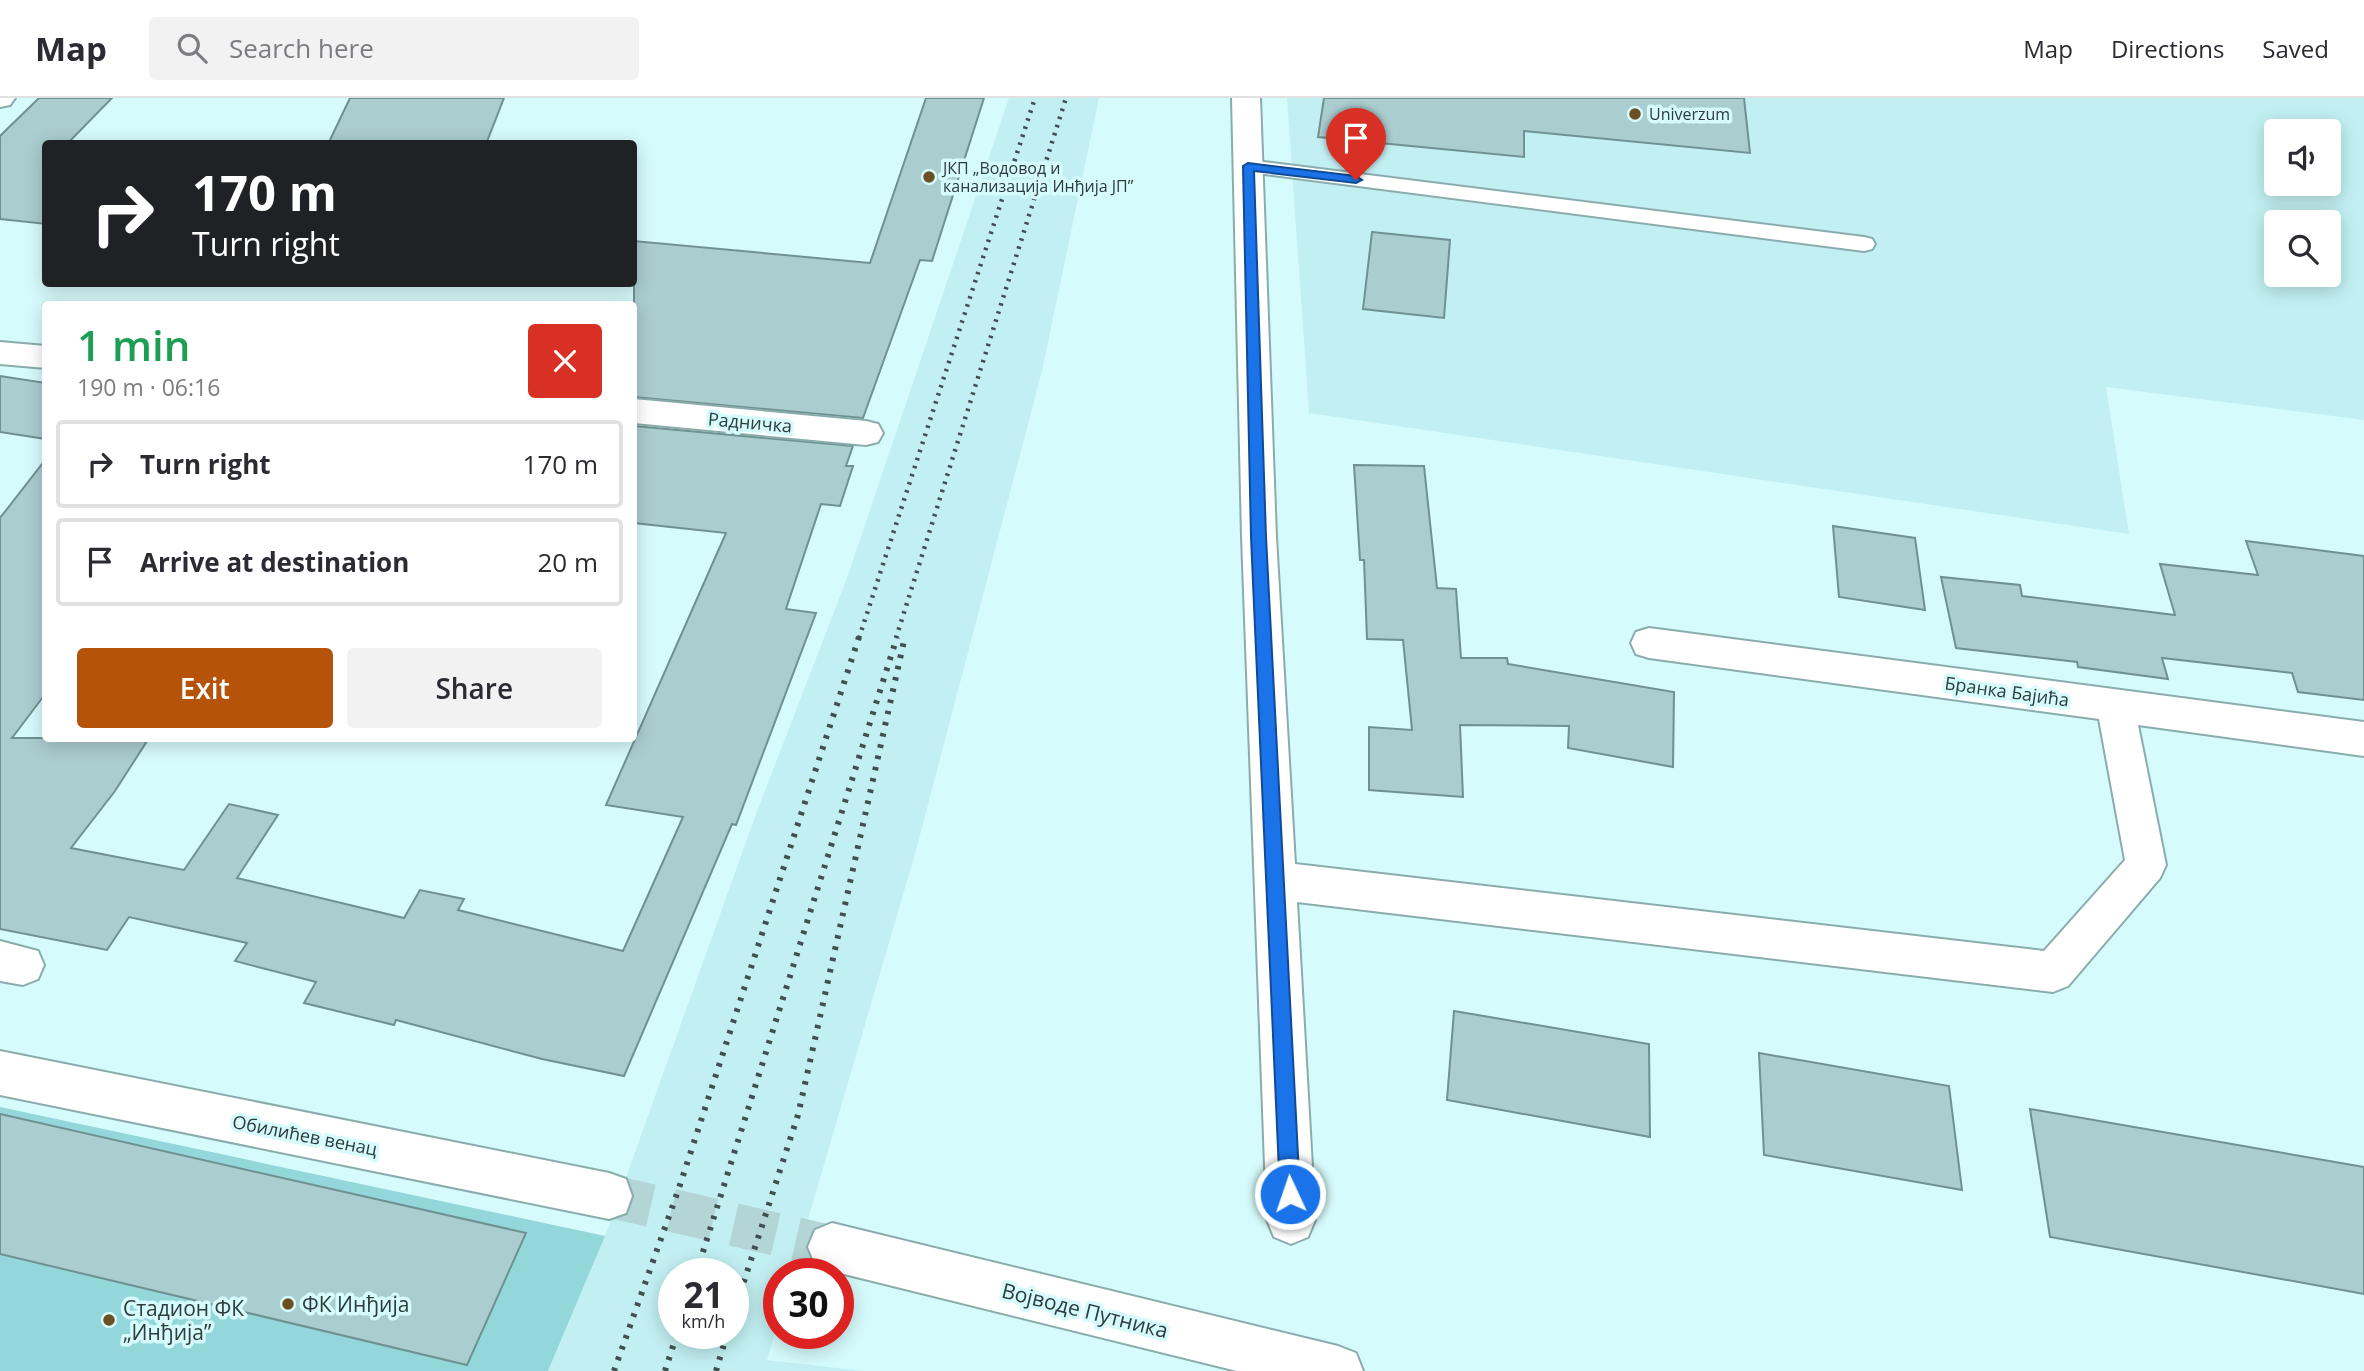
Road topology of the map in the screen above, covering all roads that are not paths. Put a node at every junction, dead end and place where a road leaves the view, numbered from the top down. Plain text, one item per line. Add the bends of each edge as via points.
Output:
1 (1246, 98) edge
2 (1248, 166) junction
3 (1864, 244) dead end
4 (0, 352) edge
5 (42, 357) edge
6 (637, 411) edge
7 (866, 433) dead end
8 (1649, 643) dead end
9 (2115, 705) junction
10 (2364, 739) edge
11 (1275, 881) junction
12 (0, 1073) edge
13 (609, 1196) tunnel mouth
14 (1291, 1220) dead end
15 (832, 1247) tunnel mouth
16 (1338, 1371) edge

1 - 2 street
2 - 3 lane
2 - 11 street
4 - 5 street
6 - 7 street, Радничка
8 - 9 street, Бранка Бајића
9 - 10 street, Бранка Бајића
9 - 11 street via 2146,865 2053,972
11 - 14 street
12 - 13 street, Обилићев венац
15 - 16 street, Војводе Путника

